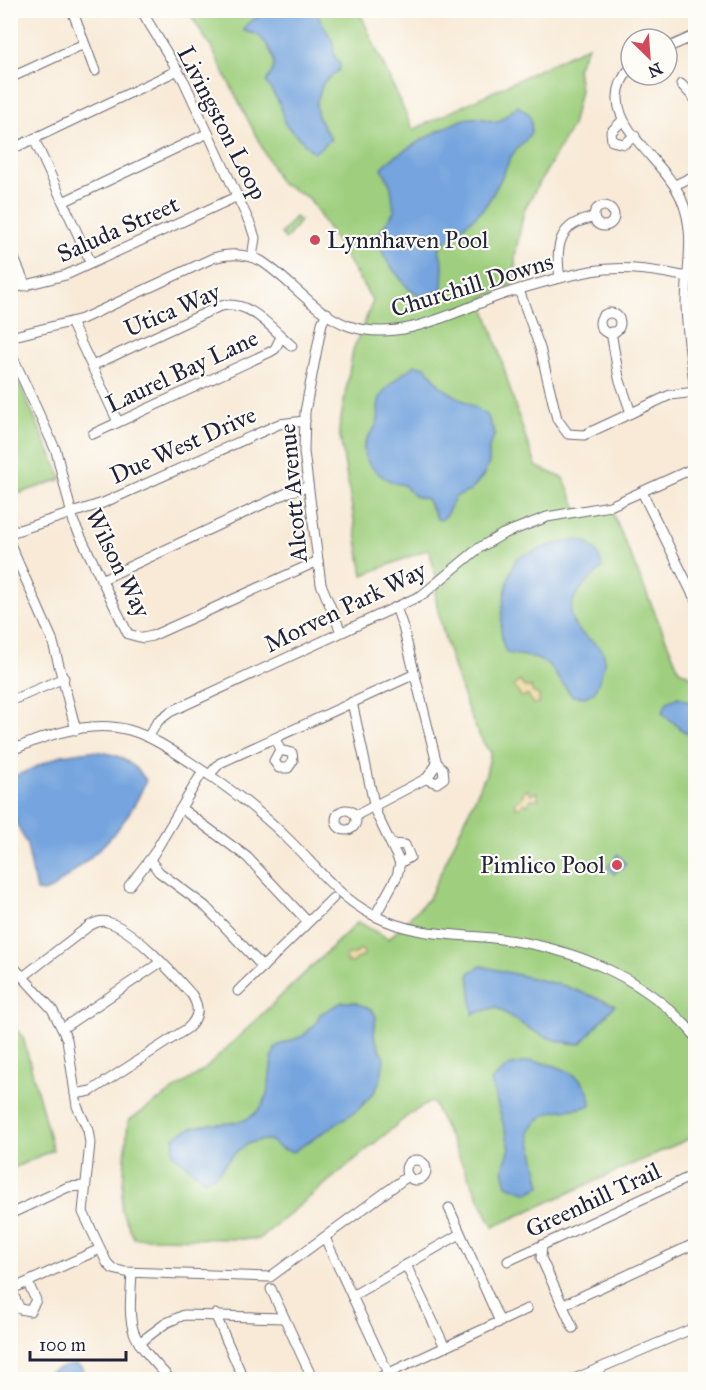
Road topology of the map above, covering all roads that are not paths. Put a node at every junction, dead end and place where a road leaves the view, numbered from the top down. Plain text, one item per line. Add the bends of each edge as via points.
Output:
1 (72, 10) edge
2 (141, 10) edge
3 (696, 35) edge
4 (679, 43) edge
5 (84, 44) junction
6 (178, 70) junction
7 (95, 71) dead end
8 (10, 78) edge
9 (681, 84) dead end
10 (619, 86) edge
11 (696, 100) edge
12 (623, 120) junction
13 (208, 133) junction
14 (635, 136) junction
15 (34, 139) junction
16 (10, 150) edge
17 (696, 175) edge
18 (675, 185) junction
19 (237, 196) junction
20 (63, 202) junction
21 (594, 218) dead end
22 (10, 249) edge
23 (252, 257) junction
24 (91, 263) junction
25 (560, 278) junction
26 (692, 278) edge
27 (26, 286) junction
28 (10, 290) edge
29 (519, 290) junction
30 (327, 313) junction
31 (71, 322) junction
32 (611, 332) dead end
33 (10, 337) edge
34 (281, 337) junction
35 (292, 346) dead end
36 (10, 351) edge
37 (92, 366) junction
38 (695, 392) edge
39 (696, 401) edge
40 (631, 413) junction
41 (305, 421) junction
42 (118, 422) junction
43 (93, 434) dead end
44 (696, 467) edge
45 (308, 487) junction
46 (642, 492) junction
47 (71, 513) junction
48 (10, 533) edge
49 (10, 544) edge
50 (318, 561) junction
51 (101, 580) junction
52 (696, 601) edge
53 (396, 607) junction
54 (341, 632) junction
55 (415, 674) junction
56 (64, 678) junction
57 (10, 701) edge
58 (352, 702) junction
59 (76, 730) junction
60 (148, 737) junction
61 (275, 738) junction
62 (280, 750) dead end
63 (10, 751) edge
64 (206, 773) junction
65 (374, 804) junction
66 (182, 809) junction
67 (355, 816) dead end
68 (150, 860) junction
69 (129, 886) dead end
70 (333, 898) dead end
71 (375, 916) junction
72 (308, 922) junction
73 (161, 962) junction
74 (10, 963) edge
75 (263, 967) junction
76 (24, 976) junction
77 (238, 991) dead end
78 (63, 1028) junction
79 (696, 1037) edge
80 (75, 1094) junction
81 (692, 1175) edge
82 (408, 1176) dead end
83 (85, 1186) junction
84 (696, 1198) edge
85 (449, 1208) dead end
86 (696, 1208) edge
87 (10, 1214) edge
88 (460, 1234) junction
89 (325, 1238) junction
90 (696, 1242) edge
91 (542, 1245) junction
92 (100, 1249) junction
93 (508, 1262) dead end
94 (406, 1265) junction
95 (132, 1273) junction
96 (28, 1282) junction
97 (270, 1289) dead end
98 (11, 1290) edge
99 (352, 1296) junction
100 (563, 1305) junction
101 (527, 1309) dead end
102 (215, 1314) junction
103 (284, 1318) junction
104 (500, 1322) junction
105 (696, 1327) edge
106 (573, 1328) dead end
107 (139, 1343) junction
108 (445, 1347) junction
109 (388, 1373) junction
110 (171, 1380) edge
111 (244, 1380) edge
112 (313, 1380) edge
113 (374, 1380) edge
114 (572, 1380) edge

1 - 5 street
2 - 6 street, Livingston Loop
3 - 4 street
5 - 7 street
5 - 8 street
6 - 13 street, Livingston Loop
6 - 15 street
9 - 11 street
10 - 12 street via 616,99
12 - 14 street
12 - 14 street via 611,132 612,141 624,144
13 - 19 street, Livingston Loop
13 - 20 street
14 - 18 street
15 - 16 street
15 - 20 street
17 - 18 street
18 - 26 street via 689,221
19 - 23 street, Livingston Loop via 255,238
19 - 24 street, Saluda Street
20 - 24 street
21 - 25 street via 577,221 562,238
22 - 27 street
23 - 30 street, Churchill Downs via 267,264
23 - 31 street, Churchill Downs via 231,254 213,258
24 - 27 street, Saluda Street
25 - 26 street, Churchill Downs via 620,269
25 - 29 street, Churchill Downs
26 - 38 street via 686,314
27 - 28 street, Saluda Street
29 - 30 street, Churchill Downs via 453,315 386,331 349,326
29 - 40 street via 564,432 584,435
30 - 41 street, Alcott Avenue
31 - 33 street, Churchill Downs
31 - 37 street
32 - 40 street via 618,378
34 - 35 street, Utica Way
34 - 37 street, Utica Way via 246,307 225,304
34 - 42 street, Laurel Bay Lane via 270,352
36 - 47 street, Wilson Way via 56,451
37 - 42 street
38 - 39 street
38 - 40 street via 670,395
41 - 45 street, Alcott Avenue
41 - 47 street, Due West Drive via 279,424 117,497
42 - 43 street, Laurel Bay Lane
44 - 46 street, Morven Park Way
45 - 50 street, Alcott Avenue
45 - 51 street via 291,491
46 - 52 street
46 - 53 street, Morven Park Way via 610,506 548,517 503,534 479,548 434,588
47 - 48 street, Due West Drive
47 - 51 street, Wilson Way
49 - 56 street via 46,622
50 - 51 street, Wilson Way via 143,638 128,634 122,627
50 - 54 street, Alcott Avenue via 323,592
53 - 54 street, Morven Park Way
53 - 55 street
54 - 60 street, Morven Park Way via 170,712 158,721
55 - 58 street
55 - 65 street via 444,778 437,783 426,779
56 - 57 street
56 - 59 street
58 - 61 street
58 - 65 street
59 - 60 street via 107,726
59 - 63 street via 47,736
60 - 64 street
61 - 62 street
61 - 64 street
64 - 66 street
64 - 71 street via 255,807 339,892
65 - 67 street
65 - 71 street via 400,863
66 - 68 street
66 - 72 street via 246,857
68 - 69 street
68 - 75 street via 159,872 205,906
70 - 72 street
71 - 79 street via 422,932 520,942 582,958 634,983 672,1011
72 - 75 street
73 - 76 street via 120,929 97,922
73 - 78 street
73 - 80 street via 192,995 198,1012 195,1021 91,1091
74 - 76 street
75 - 77 street
76 - 78 street
78 - 80 street
80 - 83 street via 90,1143
81 - 84 street
81 - 91 street, Greenhill Trail
82 - 89 street
83 - 87 street via 68,1187
83 - 92 street via 83,1212
85 - 88 street
86 - 90 street
88 - 94 street
88 - 104 street
89 - 95 street via 270,1277
89 - 99 street
90 - 100 street
91 - 93 street, Greenhill Trail
91 - 100 street via 541,1258
92 - 95 street via 110,1267
92 - 96 street
94 - 99 street
94 - 108 street
95 - 107 street via 129,1317
96 - 98 street
96 - 98 street via 36,1300 30,1311 20,1309
97 - 103 street
99 - 109 street
100 - 106 street
101 - 104 street
102 - 103 street
102 - 107 street via 184,1315
102 - 111 street
103 - 112 street
104 - 108 street
105 - 114 street
107 - 110 street
108 - 109 street
109 - 113 street

